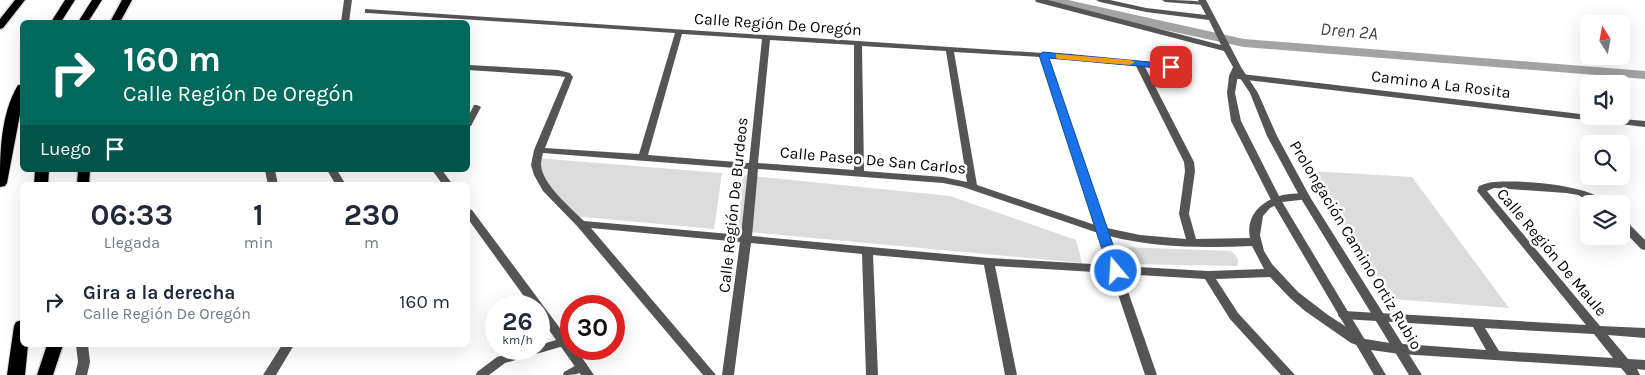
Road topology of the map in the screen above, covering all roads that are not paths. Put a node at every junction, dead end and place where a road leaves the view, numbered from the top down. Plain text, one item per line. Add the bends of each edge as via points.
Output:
1 (20, 0) edge
2 (70, 0) edge
3 (97, 0) edge
4 (126, 0) edge
5 (348, 0) edge
6 (1038, 0) edge
7 (1100, 0) edge
8 (1165, 0) edge
9 (1177, 1) edge
10 (1203, 2) edge
11 (368, 11) dead end
12 (409, 14) junction
13 (57, 20) edge
14 (84, 20) edge
15 (115, 20) edge
16 (345, 20) edge
17 (412, 20) edge
18 (1213, 21) junction
19 (0, 26) edge
20 (678, 32) junction
21 (766, 38) junction
22 (858, 44) junction
23 (1226, 45) junction
24 (950, 50) junction
25 (1043, 55) junction
26 (1139, 63) junction
27 (470, 68) edge
28 (1187, 68) dead end
29 (1235, 72) junction
30 (1245, 76) junction
31 (20, 94) edge
32 (477, 107) dead end
33 (470, 120) edge
34 (1645, 124) edge
35 (539, 150) junction
36 (643, 157) junction
37 (754, 165) junction
38 (438, 172) edge
39 (859, 172) junction
40 (0, 182) edge
41 (446, 182) edge
42 (972, 185) junction
43 (1590, 195) edge
44 (1306, 197) junction
45 (1276, 200) junction
46 (470, 215) edge
47 (581, 224) junction
48 (1103, 231) junction
49 (1630, 231) edge
50 (746, 238) junction
51 (1255, 242) junction
52 (1192, 243) junction
53 (1645, 246) edge
54 (867, 250) junction
55 (990, 262) junction
56 (1116, 271) junction
57 (1272, 273) junction
58 (1208, 275) junction
59 (529, 295) edge
60 (1344, 315) junction
61 (1380, 316) junction
62 (1476, 322) junction
63 (550, 323) edge
64 (1595, 329) junction
65 (1645, 333) edge
66 (560, 337) edge
67 (20, 342) edge
68 (560, 343) edge
69 (1361, 343) junction
70 (55, 347) edge
71 (82, 347) edge
72 (287, 347) edge
73 (1400, 349) junction
74 (1495, 356) junction
75 (577, 360) edge
76 (1623, 363) junction
77 (1645, 365) edge
78 (585, 371) edge
79 (16, 375) edge
80 (45, 375) edge
81 (81, 375) edge
82 (269, 375) edge
83 (481, 375) edge
84 (568, 375) edge
85 (710, 375) edge
86 (728, 375) edge
87 (872, 375) edge
88 (1011, 375) edge
89 (1151, 375) edge
90 (1289, 375) edge
91 (1380, 375) edge
92 (1416, 375) edge
93 (1634, 375) edge

1 - 19 main road
2 - 13 highway
3 - 14 highway
4 - 15 main road
5 - 16 street
6 - 23 street
7 - 18 street
8 - 9 lane
9 - 10 lane
10 - 18 street
11 - 12 street, Calle Región De Oregón
12 - 17 street
12 - 20 street, Calle Región De Oregón
18 - 23 street
20 - 21 street, Calle Región De Oregón
20 - 36 street
21 - 22 street, Calle Región De Oregón
21 - 37 street, Calle Región De Burdeos
22 - 24 street, Calle Región De Oregón
22 - 39 street
23 - 29 street
24 - 25 street, Calle Región De Oregón
24 - 42 street
25 - 26 street, Calle Región De Oregón
25 - 48 street
26 - 28 street, Calle Región De Oregón
26 - 52 street via 1189,162 1184,214
27 - 35 street via 569,77
29 - 30 street, Camino A La Rosita
29 - 45 street via 1231,93 1236,121
30 - 34 street, Camino A La Rosita
30 - 44 street, Prolongación Camino Ortiz Rubio via 1272,136
31 - 40 highway
32 - 33 lane
35 - 36 street, Calle Paseo De San Carlos
35 - 47 street via 538,175
36 - 37 street, Calle Paseo De San Carlos
37 - 39 street, Calle Paseo De San Carlos
37 - 50 street, Calle Región De Burdeos
38 - 41 street
39 - 42 street, Calle Paseo De San Carlos
42 - 48 street, Calle Paseo De San Carlos
43 - 64 street, Calle Región De Maule via 1574,190 1494,185 1482,191
44 - 45 street
44 - 61 street, Prolongación Camino Ortiz Rubio
45 - 51 street via 1258,216
45 - 60 street
46 - 59 street
47 - 50 street
47 - 85 street
48 - 52 street, Calle Paseo De San Carlos via 1134,238
48 - 56 street
49 - 53 street
50 - 54 street
50 - 86 street, Calle Región De Burdeos
51 - 52 street, Calle Paseo De San Carlos
51 - 57 street
54 - 55 street
54 - 87 street
55 - 56 street
55 - 88 street
56 - 58 street
56 - 89 street
57 - 58 street
57 - 69 street via 1302,303
58 - 90 street via 1234,316
60 - 61 street
60 - 69 street
61 - 62 street
61 - 73 street, Prolongación Camino Ortiz Rubio
62 - 64 street
62 - 74 street
63 - 66 street
64 - 65 street
64 - 76 street, Calle Región De Maule
67 - 79 highway
68 - 83 lane via 501,360
69 - 73 street
69 - 91 street
70 - 80 main road
71 - 81 street
72 - 82 street
73 - 74 street
73 - 92 street, Prolongación Camino Ortiz Rubio
74 - 76 street
75 - 78 street
76 - 77 street
76 - 93 street, Calle Región De Maule
78 - 84 lane

